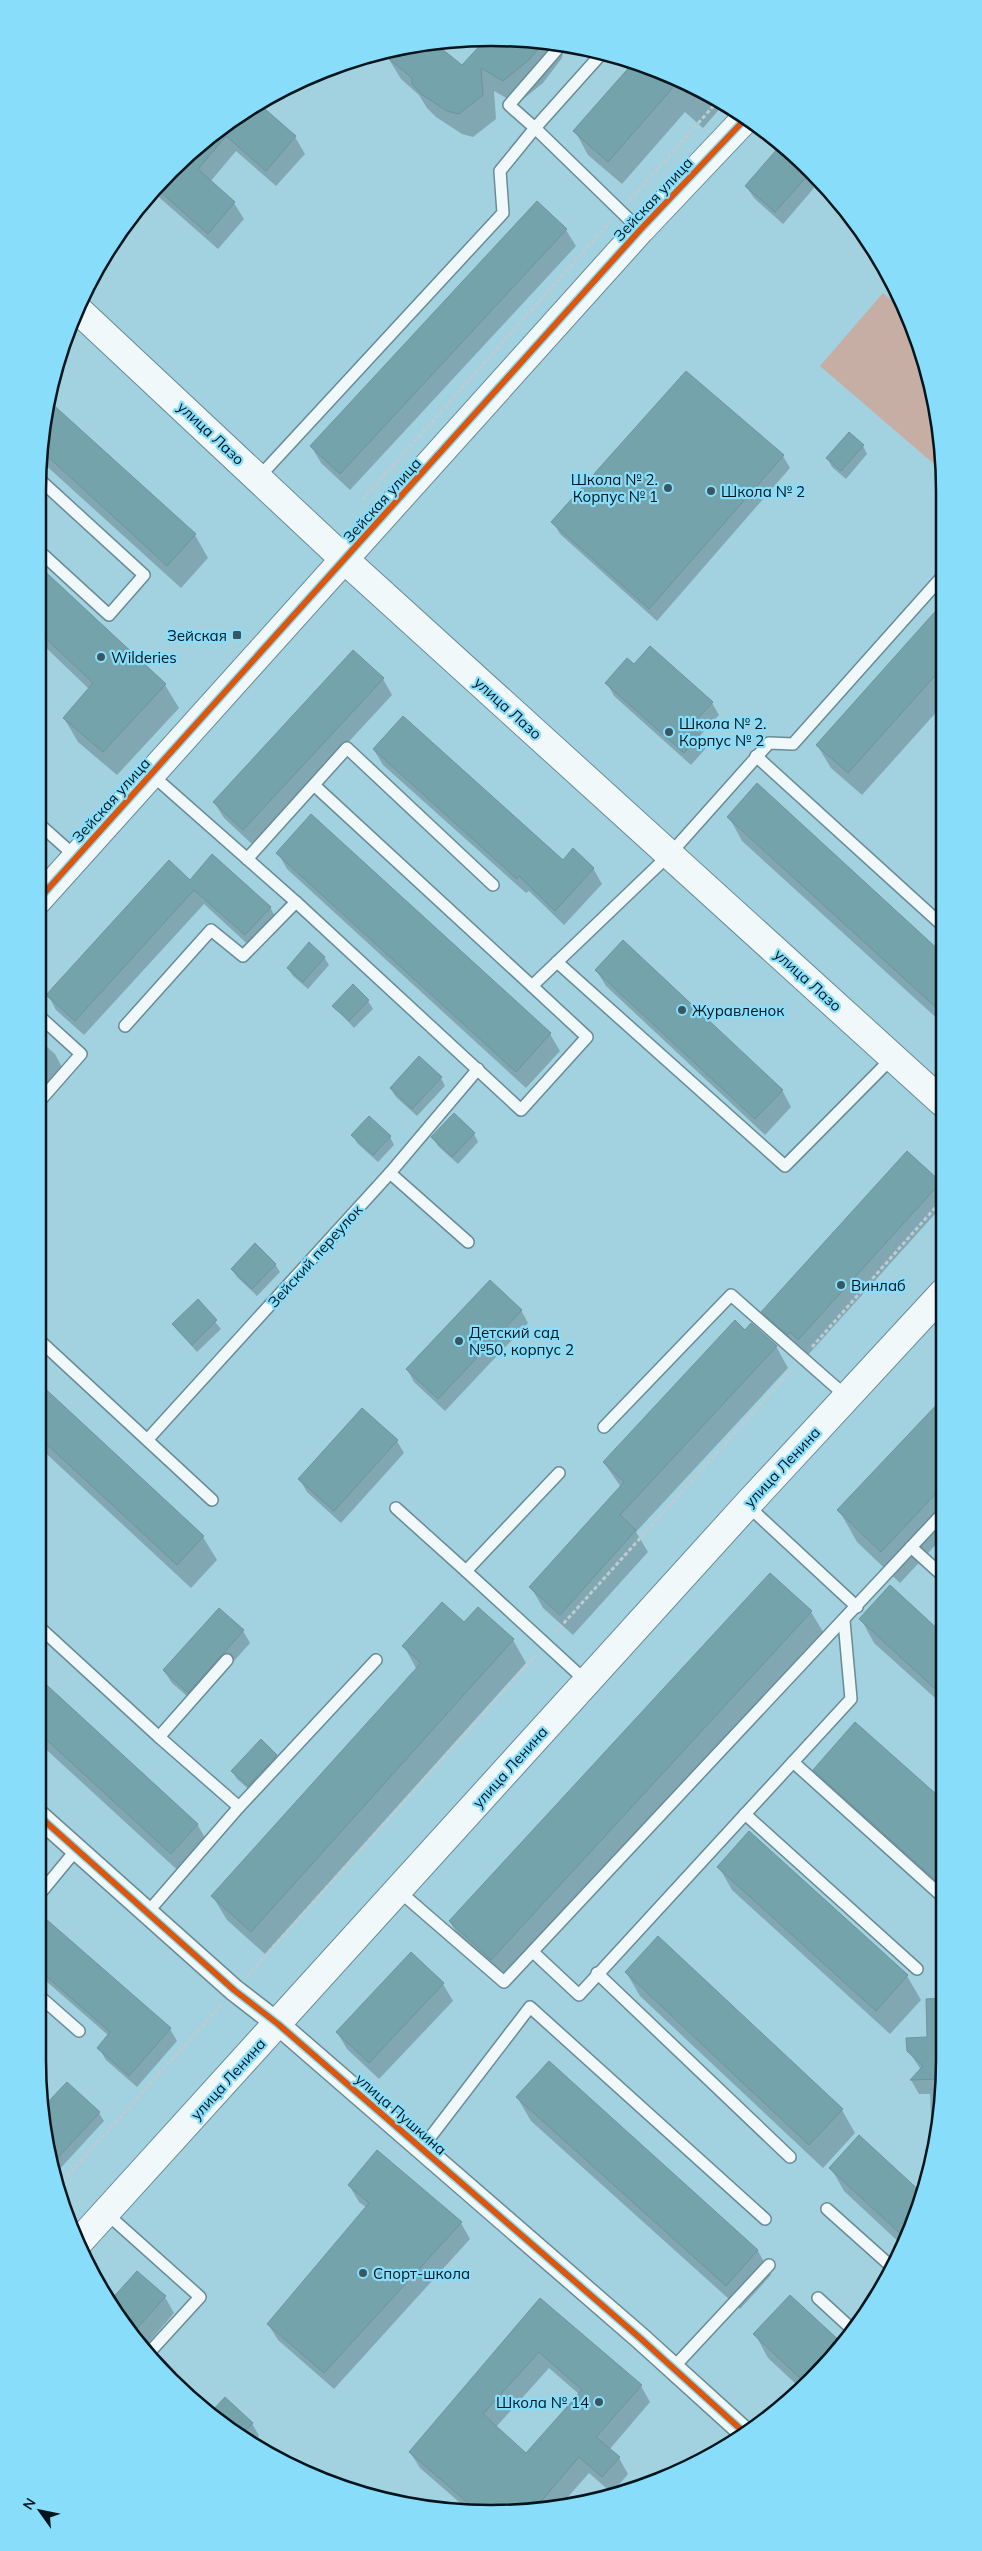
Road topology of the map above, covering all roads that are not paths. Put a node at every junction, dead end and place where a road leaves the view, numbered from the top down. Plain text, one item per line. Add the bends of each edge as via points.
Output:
1 (556, 51) edge
2 (597, 59) edge
3 (741, 123) edge
4 (535, 128) junction
5 (640, 230) junction
6 (83, 314) edge
7 (259, 477) junction
8 (46, 486) edge
9 (46, 557) edge
10 (345, 560) junction
11 (936, 584) edge
12 (756, 756) junction
13 (151, 774) junction
14 (315, 786) junction
15 (46, 830) edge
16 (670, 854) junction
17 (76, 857) junction
18 (247, 859) junction
19 (493, 885) dead end
20 (46, 891) edge
21 (296, 902) junction
22 (936, 920) edge
23 (557, 962) junction
24 (532, 986) junction
25 (46, 1022) edge
26 (125, 1026) dead end
27 (893, 1057) junction
28 (478, 1069) junction
29 (46, 1094) edge
30 (936, 1096) edge
31 (390, 1173) junction
32 (468, 1242) dead end
33 (936, 1301) edge
34 (46, 1346) edge
35 (847, 1397) junction
36 (604, 1427) dead end
37 (148, 1439) junction
38 (559, 1473) dead end
39 (212, 1500) dead end
40 (747, 1505) junction
41 (396, 1508) dead end
42 (936, 1520) edge
43 (911, 1547) junction
44 (936, 1570) edge
45 (466, 1571) junction
46 (857, 1607) junction
47 (844, 1622) junction
48 (46, 1633) edge
49 (227, 1660) dead end
50 (376, 1660) dead end
51 (587, 1682) junction
52 (158, 1737) junction
53 (793, 1762) junction
54 (239, 1807) junction
55 (746, 1814) junction
56 (46, 1823) edge
57 (76, 1850) junction
58 (46, 1886) edge
59 (399, 1891) junction
60 (936, 1891) edge
61 (146, 1913) junction
62 (533, 1952) junction
63 (917, 1969) dead end
64 (597, 1973) junction
65 (46, 2003) edge
66 (278, 2024) junction
67 (78, 2032) dead end
68 (422, 2148) junction
69 (790, 2156) dead end
70 (827, 2208) dead end
71 (106, 2213) junction
72 (765, 2219) dead end
73 (83, 2237) edge
74 (887, 2262) edge
75 (769, 2265) dead end
76 (818, 2298) dead end
77 (848, 2325) edge
78 (154, 2349) edge
79 (673, 2368) junction
80 (740, 2429) edge

1 - 4 lane via 510,105
2 - 4 lane
3 - 5 main road, Зейская улица
4 - 5 lane
4 - 7 lane via 500,170 503,213
5 - 10 main road, Зейская улица
6 - 7 main road, улица Лазо
7 - 10 main road, улица Лазо
8 - 9 lane via 144,575 109,615
10 - 13 main road, Зейская улица
10 - 16 main road, улица Лазо
11 - 12 lane via 793,744 769,743
12 - 16 lane
12 - 22 lane
13 - 17 main road, Зейская улица
13 - 18 lane
14 - 18 lane
14 - 19 lane via 347,748
14 - 24 lane
15 - 17 lane
16 - 23 lane
16 - 27 main road, улица Лазо
17 - 20 main road, Зейская улица
18 - 21 lane
21 - 26 lane via 243,956 211,930
21 - 28 lane
23 - 24 lane
23 - 27 lane via 785,1166
24 - 28 lane via 587,1037 521,1110
25 - 29 lane via 81,1054
27 - 30 main road, улица Лазо
28 - 31 lane, Зейский переулок
31 - 32 lane
31 - 37 lane, Зейский переулок
33 - 35 main road, улица Ленина
34 - 37 lane
35 - 36 lane via 731,1295
35 - 40 main road, улица Ленина
37 - 39 lane
38 - 45 lane
40 - 46 lane
40 - 51 main road, улица Ленина
41 - 45 lane
42 - 43 lane
43 - 44 lane
43 - 46 lane
45 - 51 lane
46 - 47 lane
47 - 53 lane via 851,1699
47 - 62 lane
48 - 52 lane
49 - 52 lane
50 - 54 lane
51 - 59 main road, улица Ленина
52 - 54 lane
53 - 55 lane
53 - 60 lane
54 - 61 lane
55 - 63 lane
55 - 64 lane
56 - 57 street, улица Пушкина
57 - 58 lane
57 - 61 street, улица Пушкина
59 - 62 lane via 504,1982
59 - 66 main road, улица Ленина
61 - 66 street, улица Пушкина
62 - 64 lane via 579,1995
64 - 69 lane
65 - 67 lane
66 - 68 street, улица Пушкина
66 - 71 main road, улица Ленина
68 - 72 lane via 530,2007
68 - 79 street, улица Пушкина
70 - 74 lane
71 - 73 main road, улица Ленина
71 - 78 lane via 200,2297
75 - 79 lane
76 - 77 lane
79 - 80 street, улица Пушкина

